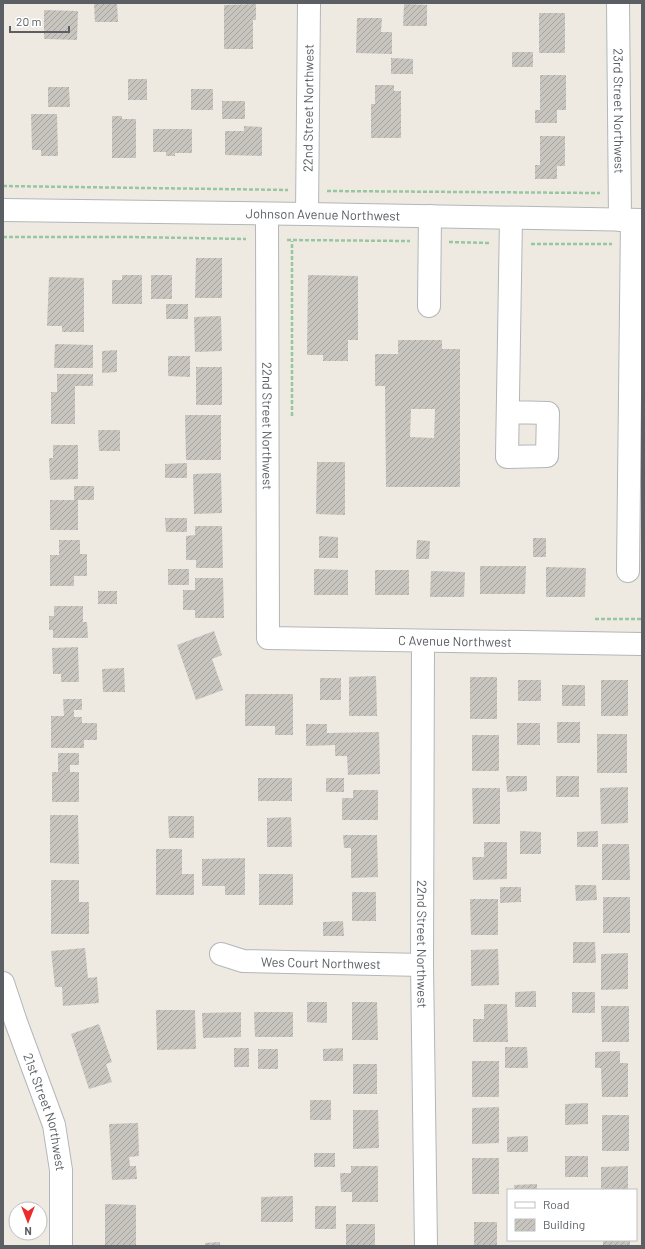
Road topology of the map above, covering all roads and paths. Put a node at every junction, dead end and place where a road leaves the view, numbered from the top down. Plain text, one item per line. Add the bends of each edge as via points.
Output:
1 (309, 3) edge
2 (618, 3) edge
3 (3, 210) edge
4 (267, 214) junction
5 (307, 214) junction
6 (430, 216) junction
7 (511, 218) junction
8 (631, 220) edge
9 (92, 232) dead end
10 (3, 236) edge
11 (92, 236) junction
12 (267, 240) junction
13 (292, 241) junction
14 (429, 242) junction
15 (511, 244) junction
16 (632, 244) junction
17 (428, 306) dead end
18 (508, 412) dead end
19 (292, 416) dead end
20 (635, 538) edge
21 (628, 571) dead end
22 (595, 618) dead end
23 (642, 619) edge
24 (268, 638) joint
25 (423, 641) junction
26 (642, 644) edge
27 (221, 954) dead end
28 (422, 965) junction
29 (3, 983) edge
30 (61, 1246) edge
31 (426, 1246) edge

1 - 5 street, 22nd Street Northwest
2 - 8 street, 23rd Street Northwest
3 - 4 street, Johnson Avenue Northwest
4 - 5 street, Johnson Avenue Northwest
4 - 12 street, 22nd Street Northwest
5 - 6 street, Johnson Avenue Northwest
6 - 7 street, Johnson Avenue Northwest
6 - 14 street
7 - 8 street, Johnson Avenue Northwest
7 - 15 street
8 - 16 street, 23rd Street Northwest
9 - 11 path
10 - 11 path
11 - 12 path
12 - 13 path
12 - 24 street, 22nd Street Northwest
13 - 14 path
13 - 19 path
14 - 15 path
14 - 17 street
15 - 16 path
15 - 18 street
16 - 20 street, 23rd Street Northwest
20 - 21 street, 23rd Street Northwest
22 - 23 path
24 - 25 street, C Avenue Northwest
25 - 26 street, C Avenue Northwest
25 - 28 street, 22nd Street Northwest
27 - 28 street, Wes Court Northwest via 243,961
28 - 31 street, 22nd Street Northwest
29 - 30 street, 21st Street Northwest via 54,1125 61,1170

